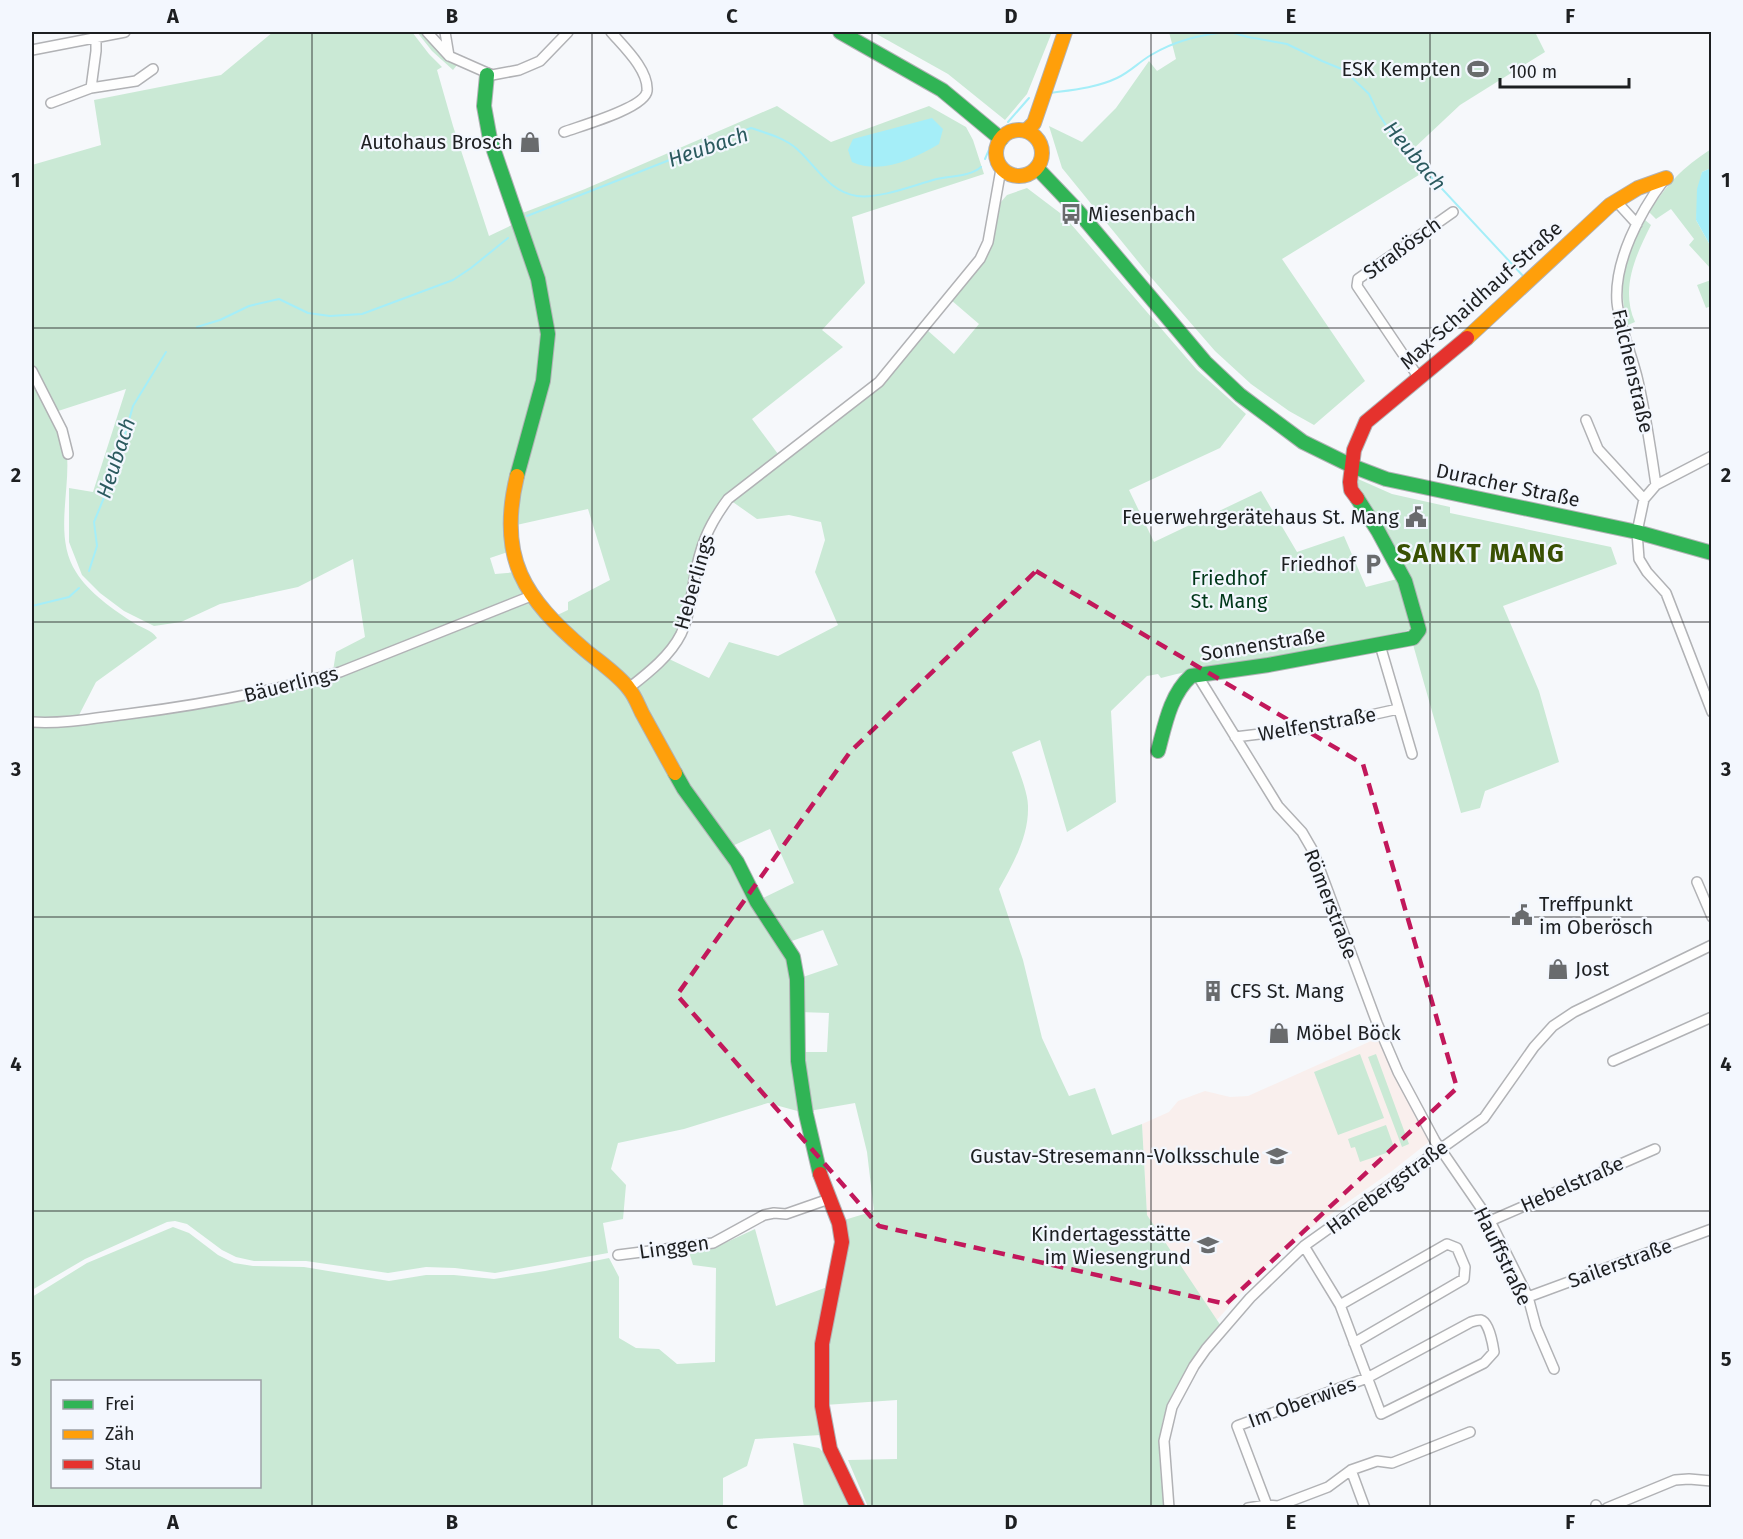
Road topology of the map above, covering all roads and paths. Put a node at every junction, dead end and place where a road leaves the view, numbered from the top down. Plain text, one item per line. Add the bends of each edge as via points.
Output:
1 (125, 32) edge
2 (427, 32) edge
3 (445, 32) edge
4 (568, 32) edge
5 (611, 32) edge
6 (840, 32) edge
7 (1065, 32) edge
8 (96, 39) junction
9 (32, 50) edge
10 (448, 57) junction
11 (153, 69) dead end
12 (487, 75) junction
13 (91, 88) junction
14 (51, 103) dead end
15 (1026, 131) junction
16 (564, 132) dead end
17 (1001, 139) junction
18 (1036, 168) junction
19 (1002, 169) junction
20 (1666, 178) joint
21 (1616, 201) junction
22 (1453, 212) dead end
23 (1638, 224) junction
24 (32, 371) edge
25 (1419, 378) junction
26 (1586, 420) dead end
27 (68, 454) dead end
28 (1712, 456) edge
29 (1355, 467) junction
30 (1656, 485) junction
31 (1644, 499) junction
32 (1637, 532) junction
33 (1712, 553) edge
34 (531, 596) junction
35 (1419, 630) joint
36 (1380, 645) junction
37 (1196, 674) junction
38 (629, 688) junction
39 (1398, 709) junction
40 (1712, 712) edge
41 (35, 723) edge
42 (1235, 737) junction
43 (1158, 751) dead end
44 (1412, 754) dead end
45 (1697, 882) dead end
46 (1712, 917) edge
47 (1712, 945) edge
48 (1712, 1017) edge
49 (1613, 1062) dead end
50 (1440, 1149) junction
51 (1655, 1149) dead end
52 (829, 1199) junction
53 (1490, 1221) junction
54 (1712, 1229) edge
55 (1304, 1246) junction
56 (618, 1255) dead end
57 (1528, 1297) junction
58 (1340, 1305) junction
59 (1354, 1343) junction
60 (1554, 1369) dead end
61 (1367, 1378) junction
62 (1470, 1432) dead end
63 (1351, 1470) junction
64 (1712, 1481) edge
65 (1633, 1496) junction
66 (1268, 1506) edge
67 (858, 1508) edge
68 (1169, 1508) edge
69 (1248, 1508) edge
70 (1365, 1508) edge
71 (1606, 1508) edge
72 (1627, 1508) edge

1 - 8 street
2 - 10 street
3 - 10 street
4 - 12 street via 540,61 519,70
5 - 16 street via 644,76 644,98 633,106
6 - 17 street via 942,90
7 - 15 street via 1034,123
8 - 9 street
8 - 13 street
10 - 12 street
11 - 13 street via 136,81
12 - 34 street via 484,106 490,139 538,279 548,334 543,381 510,504 513,550
13 - 14 street
15 - 17 street via 1012,131
15 - 18 street via 1041,148
17 - 19 street via 996,148
18 - 19 street via 1024,176 1013,176
18 - 29 street, Duracher Straße via 1077,210 1204,362 1240,395 1301,440
19 - 38 street, Heberlings via 988,242 980,259 879,382 728,499 711,522 702,546 689,614 681,633 672,648
20 - 21 street, Max-Schaidhauf-Straße
20 - 23 street, Falchenstraße
21 - 23 street
21 - 25 street, Max-Schaidhauf-Straße via 1475,332
22 - 25 street, Straßösch via 1358,279 1357,286
23 - 30 street, Falchenstraße via 1624,254 1617,302 1642,400
24 - 27 street via 62,429
25 - 29 street, Max-Schaidhauf-Straße via 1366,422 1354,450
26 - 31 street via 1598,449
28 - 30 street
29 - 32 street, Duracher Straße via 1381,477
29 - 35 street, Max-Schaidhauf-Straße via 1350,482 1353,493 1405,581
30 - 31 street
31 - 32 street
32 - 33 street, Duracher Straße
32 - 40 street via 1639,559 1666,593
34 - 38 street via 560,629
34 - 41 street, Bäuerlings via 316,680 192,705
35 - 36 street, Sonnenstraße via 1413,638
36 - 37 street, Sonnenstraße
36 - 39 street
37 - 42 street, Römerstraße
37 - 43 street, Sonnenstraße via 1182,682 1176,692
38 - 52 street via 684,789 737,862 757,902 793,957 798,1061 817,1167
39 - 42 street, Welfenstraße via 1317,727
39 - 44 street
42 - 50 street, Römerstraße via 1278,806 1313,851 1377,1023
45 - 46 street
47 - 50 street, Hanebergstraße via 1553,1026 1484,1118
48 - 49 street
50 - 53 street, Hauffstraße
50 - 55 street, Hanebergstraße
51 - 53 street, Hebelstraße
52 - 56 street, Linggen via 786,1214 764,1215 713,1243
52 - 67 street via 842,1242 822,1344 822,1406 830,1449
53 - 57 street, Hauffstraße
54 - 57 street, Sailerstraße
55 - 58 street, Im Oberwies
55 - 68 street, Hanebergstraße via 1250,1298 1206,1349 1172,1407 1164,1441
57 - 60 street, Hauffstraße
58 - 59 street, Im Oberwies
58 - 59 street, Im Oberwies via 1447,1244 1457,1248 1465,1267 1464,1279
59 - 61 street, Im Oberwies
61 - 61 street, Im Oberwies via 1381,1414 1484,1363 1494,1352 1493,1341 1485,1323 1471,1322
61 - 66 street, Im Oberwies via 1237,1426
62 - 63 street via 1392,1463 1377,1461
63 - 66 street via 1328,1487 1278,1506
63 - 70 street
64 - 65 street via 1675,1480
65 - 71 street
65 - 72 street
66 - 69 street

